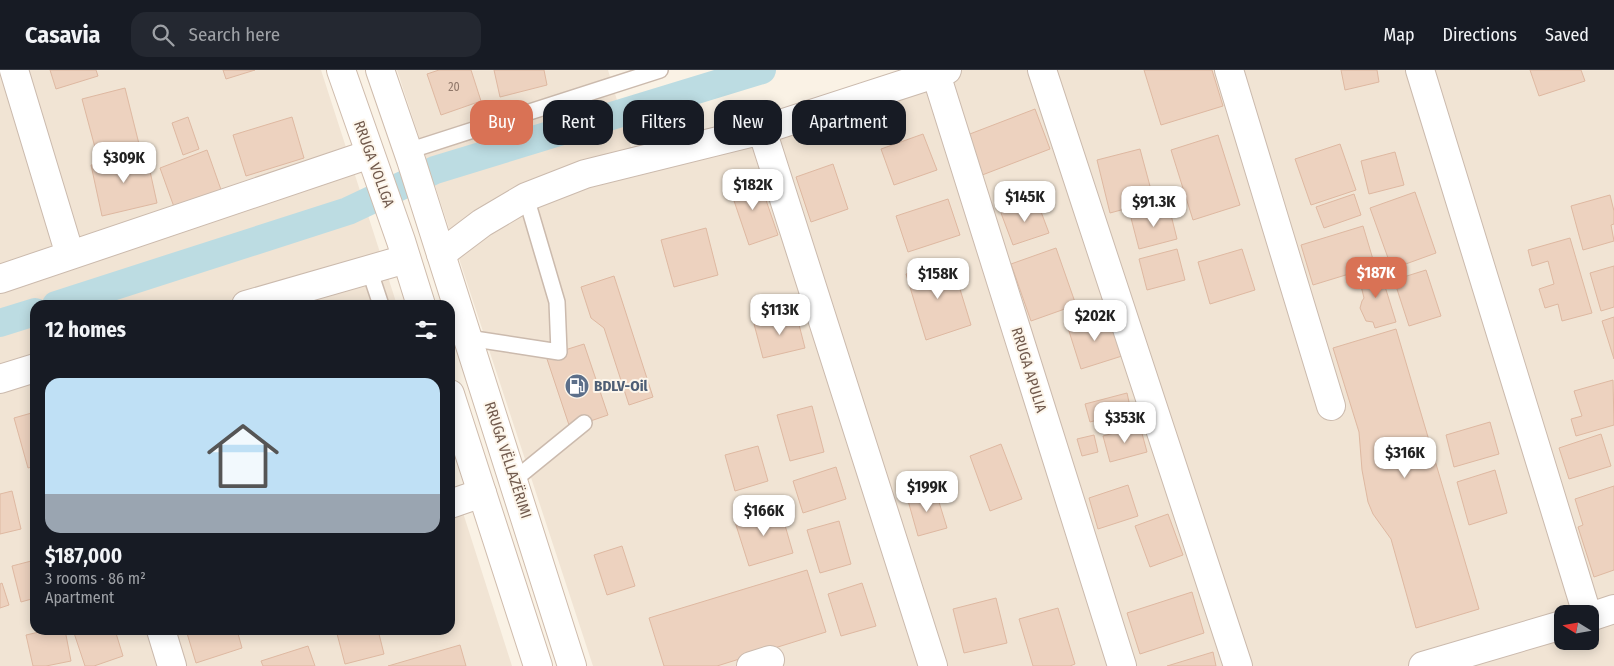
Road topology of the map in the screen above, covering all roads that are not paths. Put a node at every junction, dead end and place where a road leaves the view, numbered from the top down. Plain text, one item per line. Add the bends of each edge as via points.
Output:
1 (14, 70) edge
2 (340, 70) edge
3 (380, 70) edge
4 (660, 70) edge
5 (1042, 70) edge
6 (1228, 70) edge
7 (1420, 70) edge
8 (942, 72) edge
9 (623, 76) edge
10 (782, 124) edge
11 (714, 142) edge
12 (767, 145) edge
13 (410, 155) junction
14 (371, 159) junction
15 (526, 197) junction
16 (438, 244) junction
17 (404, 250) junction
18 (70, 255) junction
19 (369, 269) junction
20 (0, 279) edge
21 (263, 300) edge
22 (379, 300) edge
23 (419, 300) edge
24 (468, 338) junction
25 (30, 370) edge
26 (0, 379) edge
27 (1331, 406) dead end
28 (455, 409) edge
29 (584, 423) dead end
30 (514, 480) junction
31 (482, 493) junction
32 (455, 502) edge
33 (1584, 605) edge
34 (1614, 610) edge
35 (1599, 614) edge
36 (1554, 627) edge
37 (163, 635) edge
38 (1437, 664) edge
39 (172, 666) edge
40 (538, 666) edge
41 (572, 666) edge
42 (934, 666) edge
43 (1122, 666) edge
44 (1238, 666) edge

1 - 18 street
2 - 14 street, RRUGA VOLLGA
3 - 13 street
4 - 9 lane
5 - 44 street
6 - 27 street
7 - 33 street
8 - 10 street
8 - 43 street, RRUGA APULIA
9 - 13 lane
11 - 15 street via 585,174
12 - 42 street
13 - 16 street
14 - 17 street, RRUGA VOLLGA
14 - 18 street
15 - 16 street
15 - 24 lane via 558,302 559,352
16 - 24 street, RRUGA VËLLAZËRIMI
17 - 19 street
17 - 23 street
18 - 20 street
19 - 21 street
19 - 22 lane
24 - 30 street, RRUGA VËLLAZËRIMI
25 - 26 street
28 - 31 street
29 - 30 lane
30 - 41 street, RRUGA VËLLAZËRIMI
31 - 32 street
31 - 40 street
34 - 35 street
36 - 38 street
37 - 39 street

